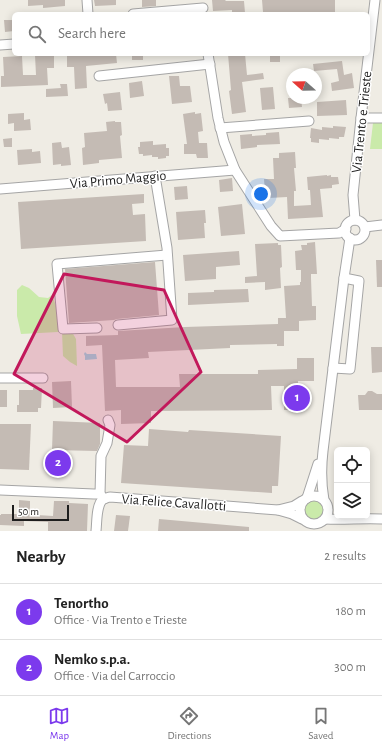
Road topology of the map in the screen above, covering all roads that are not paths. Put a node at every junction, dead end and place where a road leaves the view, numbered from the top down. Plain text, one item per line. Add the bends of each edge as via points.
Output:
1 (87, 0) edge
2 (375, 0) edge
3 (203, 7) edge
4 (88, 12) edge
5 (153, 12) edge
6 (371, 17) edge
7 (370, 27) edge
8 (12, 44) edge
9 (0, 45) edge
10 (367, 56) edge
11 (209, 59) edge
12 (99, 76) dead end
13 (361, 118) junction
14 (382, 118) edge
15 (308, 120) dead end
16 (220, 128) junction
17 (235, 170) junction
18 (155, 176) junction
19 (0, 189) edge
20 (355, 220) junction
21 (382, 225) edge
22 (365, 227) junction
23 (348, 233) junction
24 (167, 255) junction
25 (344, 278) junction
26 (118, 325) dead end
27 (97, 328) dead end
28 (333, 368) junction
29 (0, 378) edge
30 (43, 378) dead end
31 (108, 420) dead end
32 (323, 451) junction
33 (0, 490) edge
34 (102, 497) junction
35 (304, 500) junction
36 (325, 502) junction
37 (334, 506) edge
38 (278, 510) junction
39 (370, 518) edge
40 (347, 519) edge
41 (382, 519) edge
42 (306, 524) edge
43 (321, 524) edge
44 (96, 531) edge

1 - 4 street
2 - 6 street, Via Trento e Trieste
3 - 5 street
6 - 7 street, Via Trento e Trieste
8 - 9 street
10 - 13 street, Via Trento e Trieste
11 - 12 street
11 - 16 street
13 - 14 street
13 - 20 street, Via Trento e Trieste via 354,195
15 - 16 street
16 - 17 street
17 - 18 street, Via Primo Maggio
17 - 23 street via 280,236
18 - 19 street, Via Primo Maggio
18 - 24 street
20 - 22 street
20 - 23 street via 348,224
21 - 22 street
22 - 23 street via 365,233 356,240
23 - 25 street
24 - 26 street via 172,320
24 - 27 street via 57,264 63,329
25 - 28 street
25 - 28 street via 359,281 350,370
28 - 32 street
29 - 30 street
31 - 34 street via 110,424 107,443 101,456
32 - 35 street
32 - 36 street via 321,486
33 - 34 street
34 - 38 street, Via Felice Cavallotti
34 - 44 street, Via Felice Cavallotti via 98,508
35 - 36 street via 312,496 319,497
35 - 38 street, Via Felice Cavallotti via 294,506
35 - 42 street via 299,510
36 - 37 street
36 - 43 street via 327,515
38 - 42 street, Via Felice Cavallotti via 292,514
39 - 41 street
40 - 43 street
42 - 43 street

